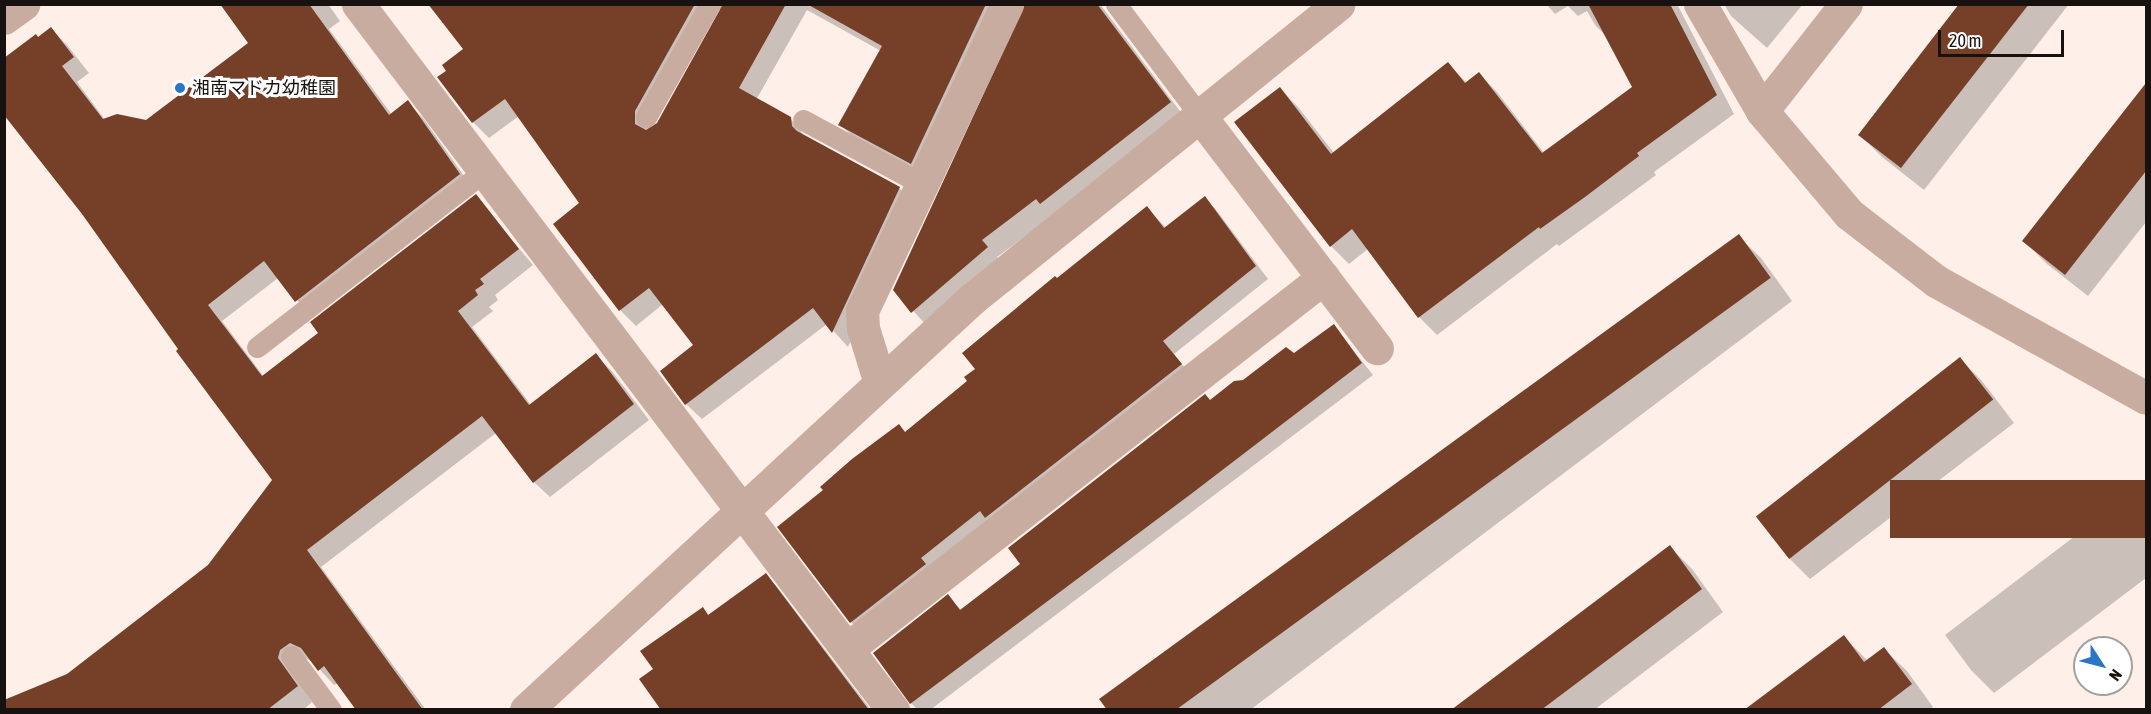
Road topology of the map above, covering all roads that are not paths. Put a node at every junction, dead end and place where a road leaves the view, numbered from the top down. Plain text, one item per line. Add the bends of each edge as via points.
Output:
1 (22, 4) edge
2 (358, 4) edge
3 (710, 4) edge
4 (1007, 4) edge
5 (1116, 4) edge
6 (1339, 4) edge
7 (1700, 4) edge
8 (1845, 4) edge
9 (4, 18) edge
10 (1762, 111) junction
11 (1200, 116) junction
12 (646, 117) dead end
13 (803, 120) dead end
14 (485, 171) junction
15 (922, 184) junction
16 (1323, 278) junction
17 (257, 347) dead end
18 (1377, 348) dead end
19 (880, 383) junction
20 (2146, 398) edge
21 (741, 511) junction
22 (847, 650) junction
23 (291, 656) dead end
24 (331, 710) edge
25 (526, 710) edge
26 (893, 710) edge

1 - 9 street
2 - 14 street
3 - 12 lane
4 - 15 street
5 - 11 lane
6 - 11 street
7 - 10 street
8 - 10 street
10 - 20 street via 1849,214 1927,274
11 - 16 street
11 - 19 street via 973,298
13 - 15 lane
14 - 17 lane
14 - 21 street
15 - 19 street via 862,311 863,328
16 - 18 street
16 - 22 street
19 - 21 street
21 - 22 street
21 - 25 street
22 - 26 street
23 - 24 lane

